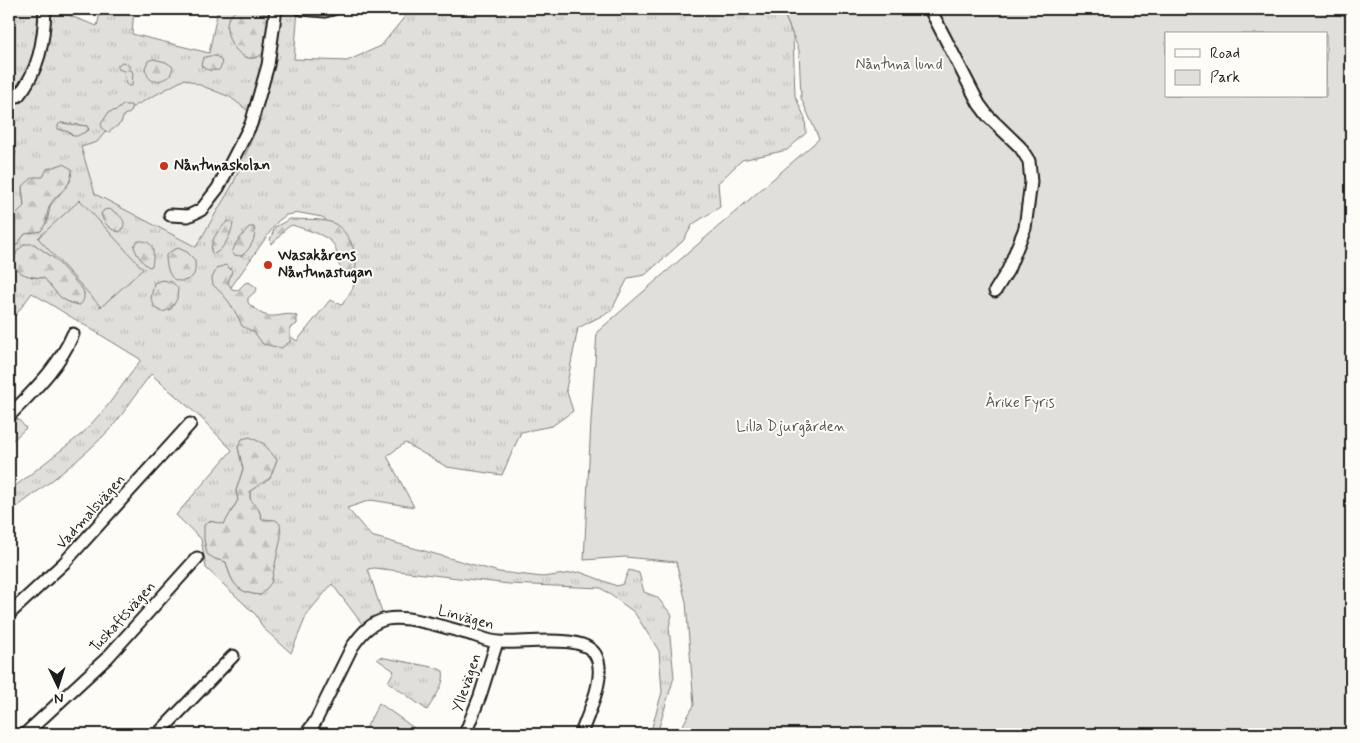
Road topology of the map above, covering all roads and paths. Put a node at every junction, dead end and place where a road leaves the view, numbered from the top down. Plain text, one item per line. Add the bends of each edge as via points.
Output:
1 (45, 9) edge
2 (276, 9) edge
3 (301, 9) edge
4 (333, 9) edge
5 (930, 9) edge
6 (18, 96) dead end
7 (170, 215) dead end
8 (995, 291) dead end
9 (73, 334) dead end
10 (9, 416) edge
11 (190, 424) dead end
12 (197, 558) dead end
13 (9, 614) edge
14 (497, 642) junction
15 (233, 656) dead end
16 (25, 734) edge
17 (158, 734) edge
18 (306, 734) edge
19 (465, 734) edge
20 (581, 734) edge

1 - 6 street via 39,58 27,85
2 - 7 street via 268,65 251,124 218,188 201,210 188,216
3 - 4 street
5 - 8 street via 979,104 1029,161 1031,182 1025,228 1008,270
9 - 10 street via 58,362
11 - 13 street, Vadmalsvägen via 64,564
12 - 16 street, Tuskaftsvägen via 108,658
14 - 18 street, Linvägen via 414,621 394,618 378,622 366,629 352,647
14 - 19 street, Yllevägen
14 - 20 street, Linvägen via 573,641 595,654 600,673
15 - 17 street

